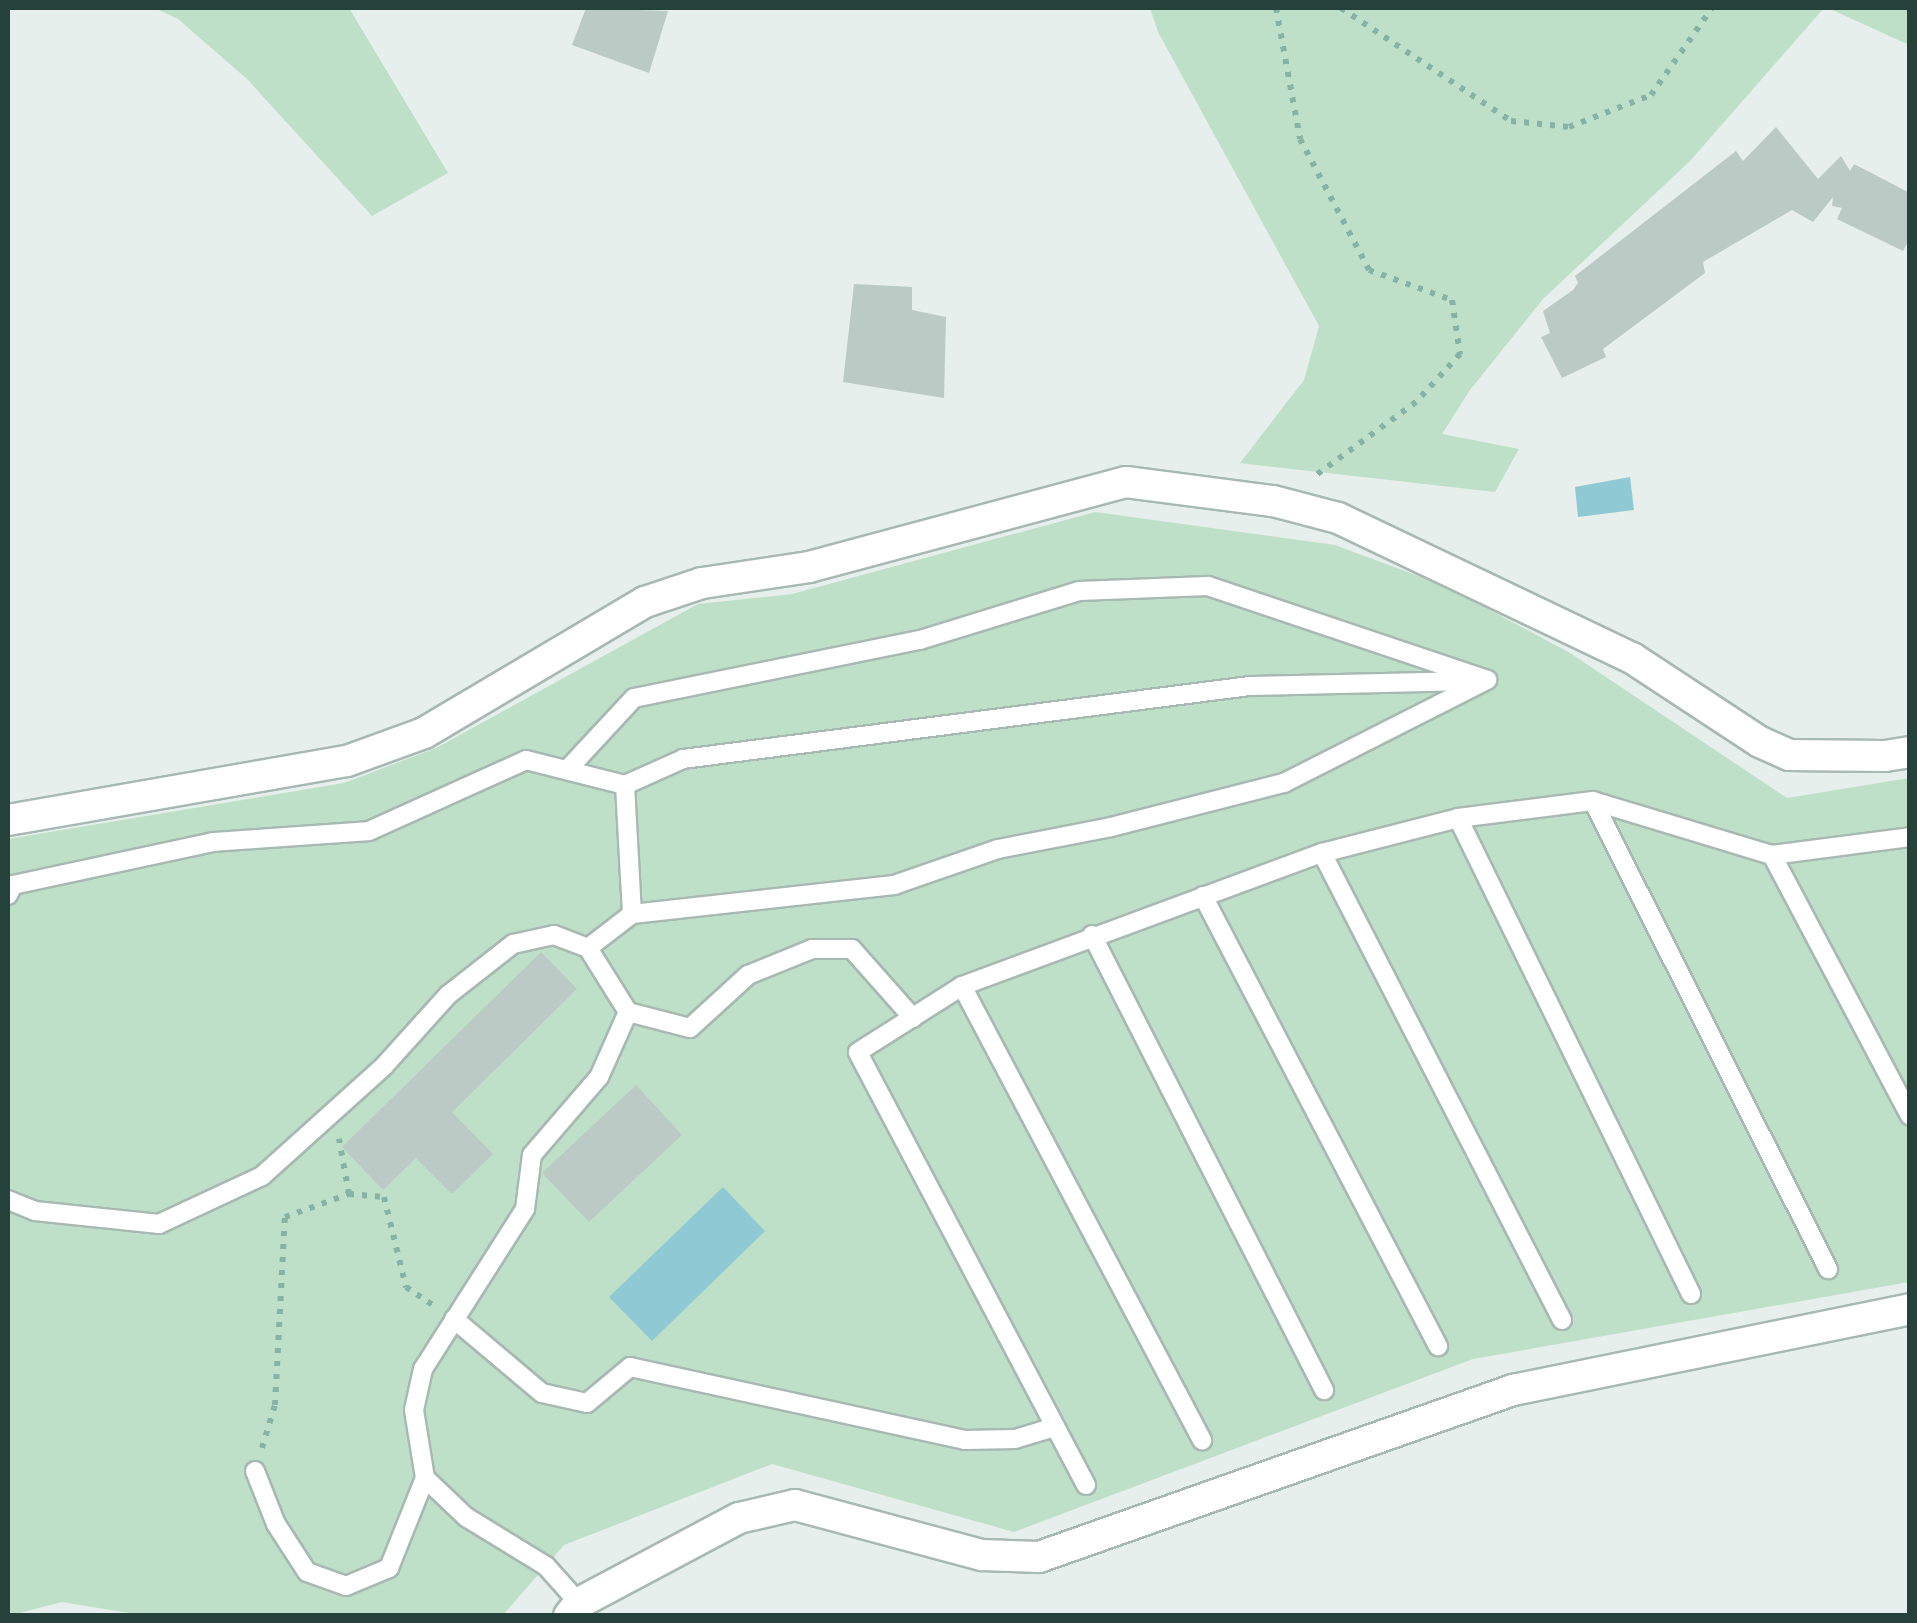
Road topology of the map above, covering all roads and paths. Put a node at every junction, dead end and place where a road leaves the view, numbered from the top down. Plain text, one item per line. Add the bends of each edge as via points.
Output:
1 (1276, 8) edge
2 (1341, 8) edge
3 (1712, 8) edge
4 (1273, 501) junction
5 (1487, 680) junction
6 (1910, 752) edge
7 (567, 770) junction
8 (625, 785) junction
9 (1593, 802) junction
10 (1458, 818) junction
11 (8, 820) edge
12 (1910, 837) edge
13 (1322, 853) junction
14 (1772, 854) junction
15 (8, 895) edge
16 (1203, 896) junction
17 (632, 914) junction
18 (1092, 935) junction
19 (588, 948) junction
20 (962, 986) junction
21 (628, 1012) junction
22 (912, 1018) junction
23 (334, 1113) junction
24 (1910, 1116) edge
25 (349, 1194) junction
26 (8, 1200) edge
27 (1828, 1268) dead end
28 (1691, 1294) dead end
29 (1910, 1309) edge
30 (454, 1319) junction
31 (1562, 1320) dead end
32 (1438, 1346) dead end
33 (1324, 1390) dead end
34 (1055, 1426) junction
35 (1202, 1440) dead end
36 (255, 1471) joint
37 (425, 1478) junction
38 (1086, 1485) dead end
39 (574, 1610) edge

1 - 4 path via 1300,139 1360,254 1369,270 1452,300 1460,354 1387,425
2 - 3 path via 1511,121 1569,127 1652,95
4 - 6 street via 1338,518 1632,658 1789,755
4 - 11 street via 1126,482 809,567 702,583 646,602 424,734 347,761
5 - 7 lane via 1208,586 1079,591 920,640 634,698
5 - 8 lane via 1250,686 683,758
5 - 17 lane via 1284,783 998,849 894,885
7 - 8 lane
7 - 15 lane via 526,760 369,831 213,842 13,885
8 - 17 lane
9 - 10 lane
9 - 14 lane
9 - 27 lane
10 - 13 lane
10 - 28 lane
12 - 14 lane
13 - 16 lane
13 - 31 lane
14 - 24 lane
16 - 18 lane
16 - 32 lane
17 - 19 lane
18 - 20 lane
18 - 33 lane
19 - 21 lane
19 - 23 lane via 554,935 512,944 448,995
20 - 22 lane
20 - 35 lane
21 - 22 lane via 690,1028 748,976 812,949 852,949
21 - 30 lane via 599,1077 532,1155 525,1209
22 - 34 lane via 858,1052
23 - 25 path
23 - 26 lane via 262,1176 159,1224 35,1212
25 - 30 path via 384,1197 406,1287
25 - 36 path via 285,1217 275,1404
29 - 39 street via 1512,1390 1038,1557 982,1554 795,1504 739,1518
30 - 34 lane via 542,1392 587,1403 630,1367 965,1440 1015,1439
30 - 37 lane via 422,1369 414,1410
34 - 38 lane
36 - 37 lane via 276,1524 307,1572 346,1586 389,1568
37 - 39 lane via 466,1517 546,1566

